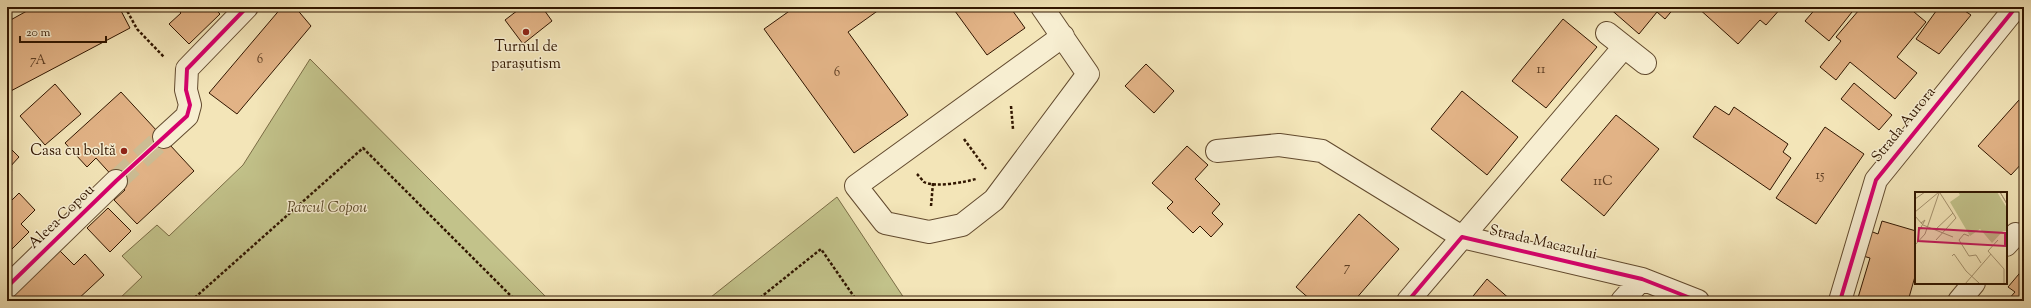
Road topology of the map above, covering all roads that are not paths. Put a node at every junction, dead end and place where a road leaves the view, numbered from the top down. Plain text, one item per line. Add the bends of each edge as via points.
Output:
1 (247, 7) edge
2 (1042, 7) edge
3 (2016, 7) edge
4 (1607, 33) dead end
5 (1062, 36) junction
6 (1624, 47) junction
7 (1645, 63) dead end
8 (164, 137) tunnel mouth
9 (1217, 151) dead end
10 (116, 181) tunnel mouth
11 (1462, 237) junction
12 (1642, 279) junction
13 (1973, 284) edge
14 (7, 287) edge
15 (1408, 301) edge
16 (1622, 301) edge
17 (1698, 301) edge
18 (1840, 301) edge
19 (1959, 301) edge

1 - 8 street via 187,69 186,90 190,105 187,116
2 - 5 street
3 - 18 street, Strada Aurora via 1876,180
4 - 6 street
5 - 5 street via 856,186 885,223 929,232 962,225 994,200 996,183 1088,74
6 - 7 street
6 - 11 street
9 - 11 street, Strada Macazului via 1279,145 1322,151
10 - 14 street, Aleea Copou
11 - 12 street, Strada Macazului
11 - 15 street
12 - 16 street
12 - 17 street, Strada Macazului
13 - 19 street

